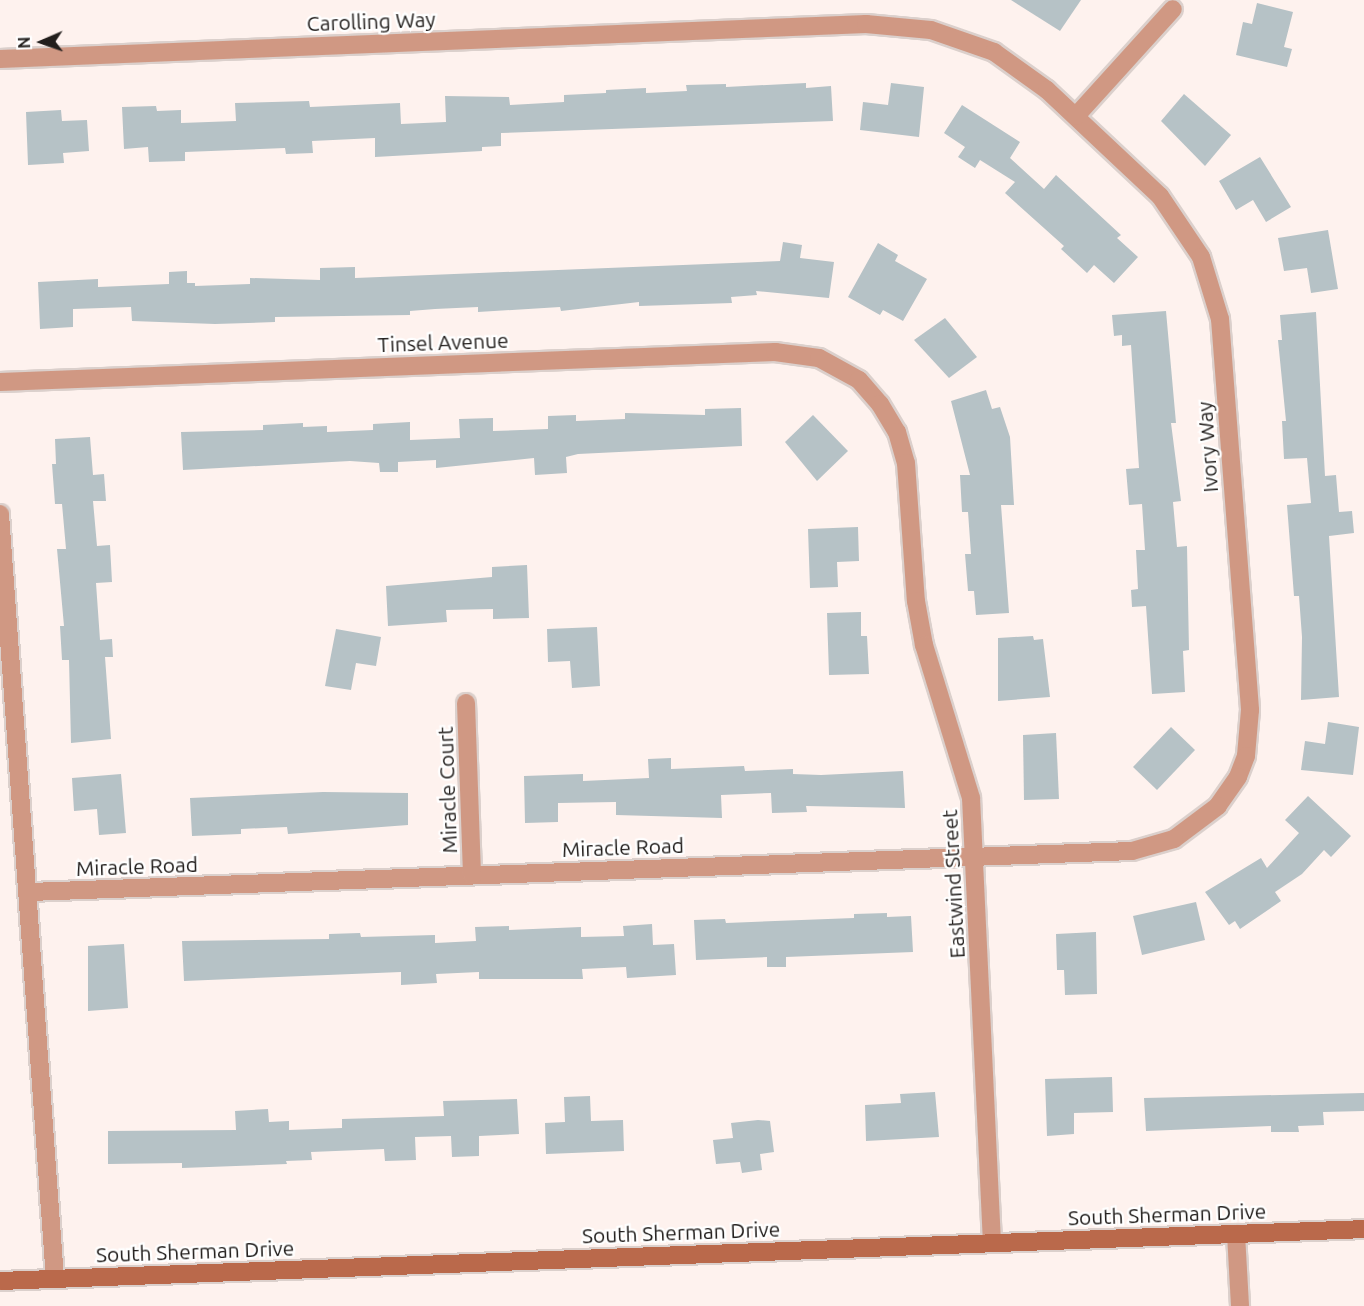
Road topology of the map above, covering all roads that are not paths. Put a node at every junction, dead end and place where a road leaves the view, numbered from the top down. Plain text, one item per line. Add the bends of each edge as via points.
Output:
1 (1173, 9) dead end
2 (0, 58) edge
3 (1076, 116) junction
4 (0, 382) edge
5 (874, 396) joint
6 (0, 514) edge
7 (466, 703) dead end
8 (1209, 814) joint
9 (974, 856) junction
10 (472, 875) junction
11 (28, 892) junction
12 (1364, 1229) edge
13 (1236, 1234) junction
14 (992, 1243) junction
15 (55, 1279) junction
16 (0, 1281) edge
17 (1240, 1306) edge

1 - 3 street
2 - 3 street, Carolling Way via 888,24 931,30 994,52 1039,82
3 - 8 street, Ivory Way via 1160,196 1179,221 1201,258 1220,319 1250,722 1246,756 1238,777
4 - 5 street, Tinsel Avenue via 783,352 837,365
5 - 9 street, Eastwind Street via 897,432 906,464 920,626 971,798
6 - 11 street
7 - 10 street, Miracle Court
8 - 9 street, Miracle Road via 1174,839 1140,849
9 - 10 street, Miracle Road
9 - 14 street, Eastwind Street
10 - 11 street, Miracle Road
11 - 15 street
12 - 13 street, South Sherman Drive
13 - 14 street, South Sherman Drive
13 - 17 street
14 - 15 street, South Sherman Drive
15 - 16 street, South Sherman Drive

